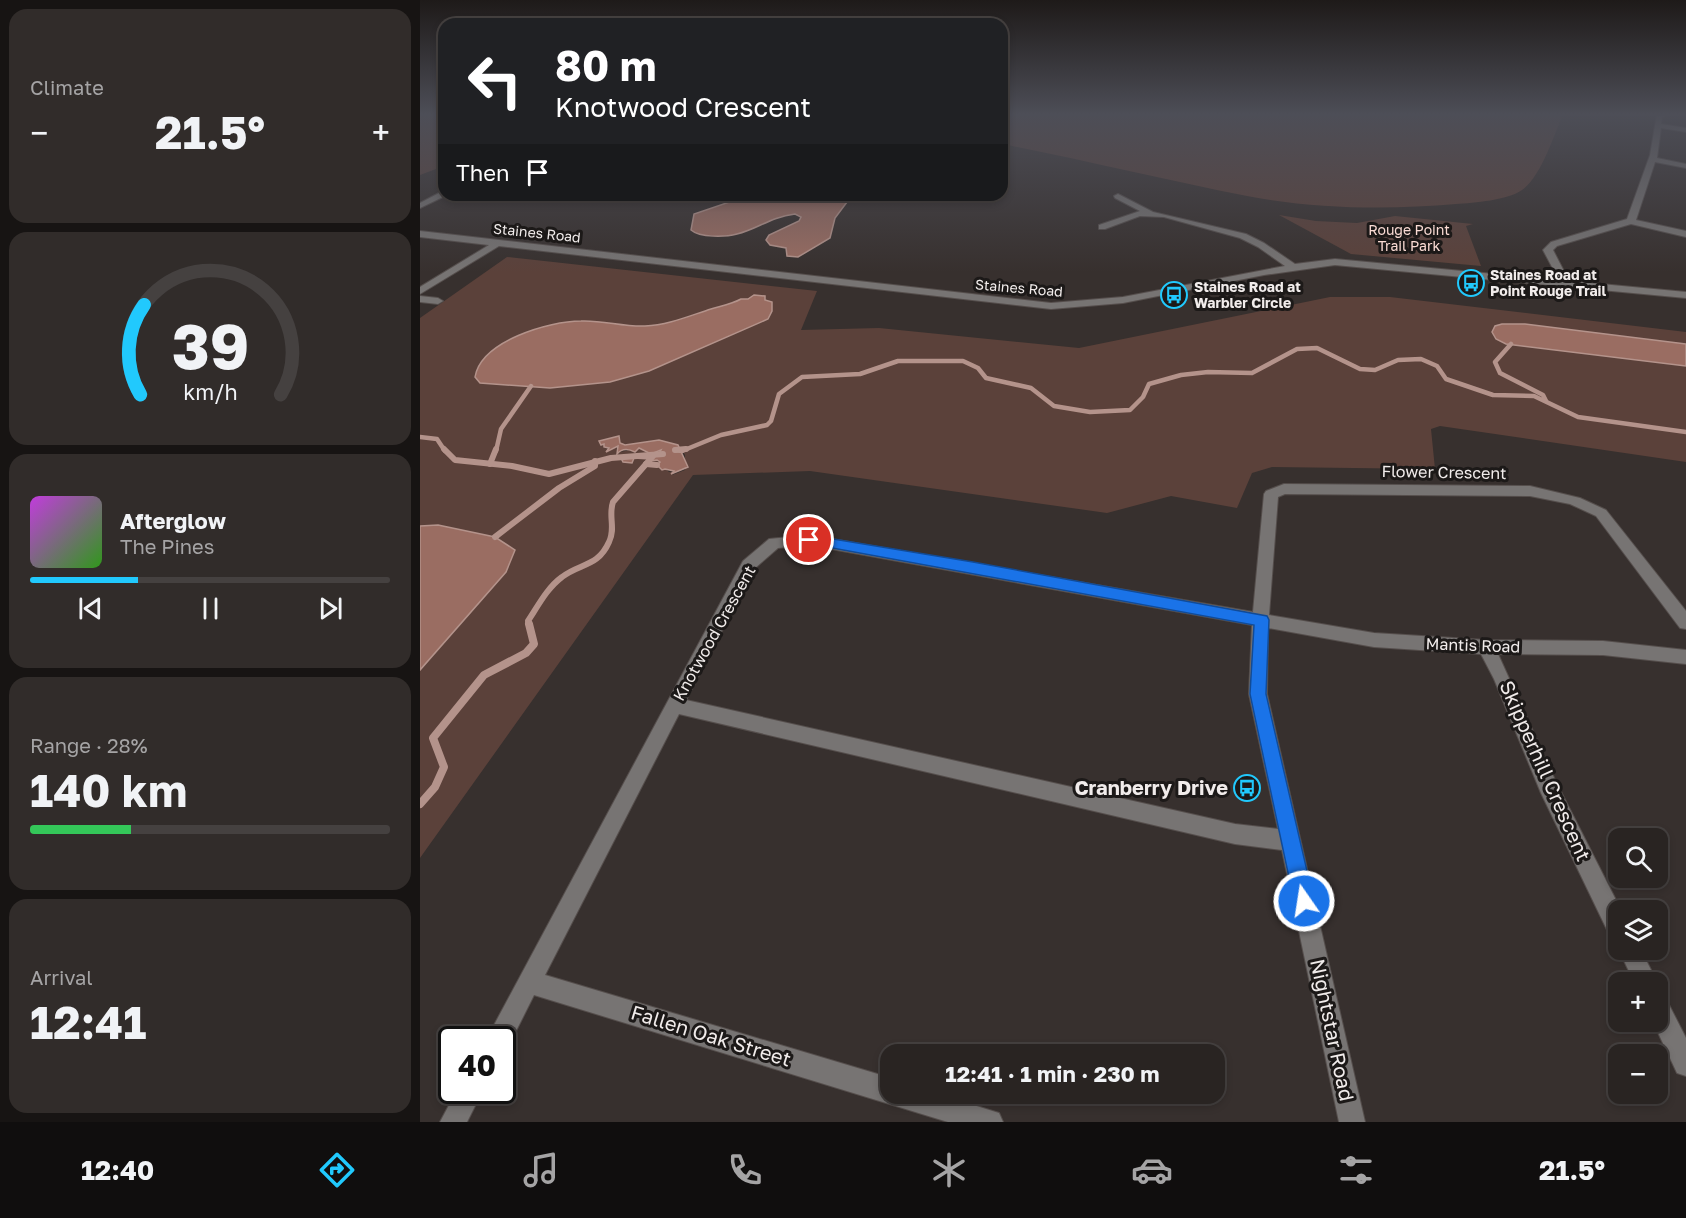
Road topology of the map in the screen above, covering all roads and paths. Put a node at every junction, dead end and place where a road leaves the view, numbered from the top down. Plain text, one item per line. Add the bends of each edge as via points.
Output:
1 (1650, 166) edge
2 (1118, 196) dead end
3 (438, 197) edge
4 (420, 206) edge
5 (1152, 213) junction
6 (1631, 221) junction
7 (1102, 227) dead end
8 (420, 234) edge
9 (1686, 234) edge
10 (499, 242) junction
11 (1291, 266) junction
12 (1566, 283) junction
13 (420, 291) edge
14 (1686, 295) edge
15 (420, 299) edge
16 (438, 301) dead end
17 (1262, 620) junction
18 (1686, 623) edge
19 (1486, 646) junction
20 (1686, 657) edge
21 (675, 705) junction
22 (1291, 840) junction
23 (1608, 908) edge
24 (530, 982) junction
25 (506, 1026) edge
26 (1668, 1027) edge
27 (1686, 1064) edge
28 (880, 1088) edge
29 (463, 1104) edge
30 (931, 1104) edge
31 (453, 1122) edge
32 (990, 1122) edge
33 (1352, 1122) edge

1 - 6 street
2 - 5 street
3 - 4 street
5 - 7 street via 1139,213
5 - 11 street via 1243,236
6 - 9 street
6 - 12 street via 1554,244 1548,250
8 - 10 street, Staines Road
10 - 11 street, Staines Road via 1051,306 1091,305
10 - 13 street
11 - 12 street, Staines Road via 1370,264
12 - 14 street, Staines Road
15 - 16 street
17 - 18 street, Flower Crescent via 1269,501 1271,494 1284,489 1530,491 1587,504 1601,513
17 - 19 street, Mantis Road via 1374,640
17 - 21 street, Knotwood Crescent via 809,540 774,543 748,565
17 - 22 street, Nightstar Road via 1258,694
19 - 20 street, Mantis Road via 1604,648
19 - 23 street, Skipperhill Crescent
21 - 22 street via 1235,834
21 - 24 street, Knotwood Crescent
22 - 33 street, Nightstar Road
24 - 25 street, Knotwood Crescent
24 - 28 street, Fallen Oak Street
26 - 27 street
29 - 31 street
30 - 32 street

